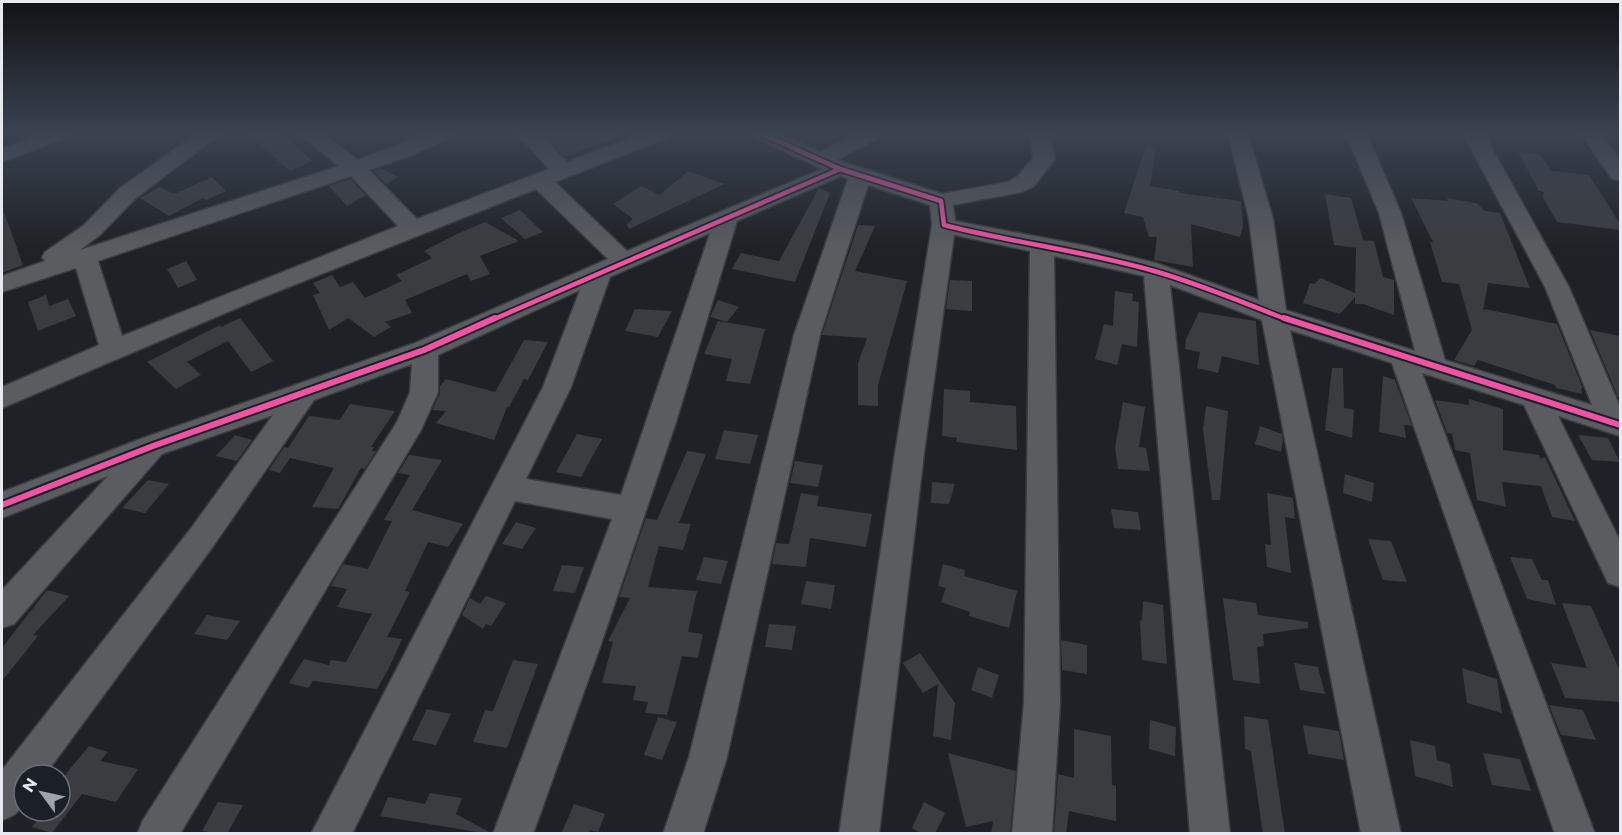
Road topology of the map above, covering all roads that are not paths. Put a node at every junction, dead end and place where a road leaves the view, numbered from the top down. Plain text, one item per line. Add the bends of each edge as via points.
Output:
1 (157, 173) edge
2 (340, 173) edge
3 (360, 173) edge
4 (558, 173) edge
5 (831, 173) edge
6 (839, 173) edge
7 (849, 173) edge
8 (1033, 173) edge
9 (1249, 173) edge
10 (1373, 173) edge
11 (1494, 173) edge
12 (540, 180) junction
13 (942, 213) junction
14 (727, 217) junction
15 (413, 228) junction
16 (1042, 247) junction
17 (85, 256) junction
18 (611, 267) junction
19 (1156, 271) junction
20 (9, 281) edge
21 (1274, 314) junction
22 (113, 348) junction
23 (424, 350) junction
24 (1418, 362) junction
25 (305, 391) junction
26 (1534, 397) junction
27 (2, 398) edge
28 (1617, 424) edge
29 (153, 446) junction
30 (508, 488) junction
31 (2, 505) edge
32 (631, 509) junction
33 (1620, 573) edge
34 (2, 613) edge
35 (2, 801) edge
36 (157, 834) edge
37 (331, 834) edge
38 (513, 834) edge
39 (683, 834) edge
40 (859, 834) edge
41 (1032, 834) edge
42 (1210, 834) edge
43 (1380, 834) edge
44 (1575, 834) edge

1 - 20 street via 128,194 92,230 51,259
2 - 17 street
3 - 15 street
4 - 12 street
5 - 14 street
6 - 39 street via 807,335 708,757
7 - 13 street
8 - 13 street via 1026,181
9 - 21 street via 1261,219
10 - 24 street via 1390,213
11 - 28 street via 1557,287
12 - 15 street
12 - 18 street
13 - 16 street via 987,237
13 - 40 street
14 - 18 street
14 - 32 street
15 - 22 street
16 - 19 street
16 - 41 street via 1042,703
17 - 20 street
17 - 22 street
18 - 23 street
18 - 30 street
19 - 21 street
19 - 42 street
21 - 24 street
21 - 43 street
22 - 27 street
23 - 25 street
23 - 36 street via 427,384 422,404
24 - 26 street
24 - 44 street
25 - 29 street
25 - 35 street via 203,536
26 - 28 street
26 - 33 street
29 - 31 street
29 - 34 street
30 - 32 street
30 - 37 street
32 - 38 street

